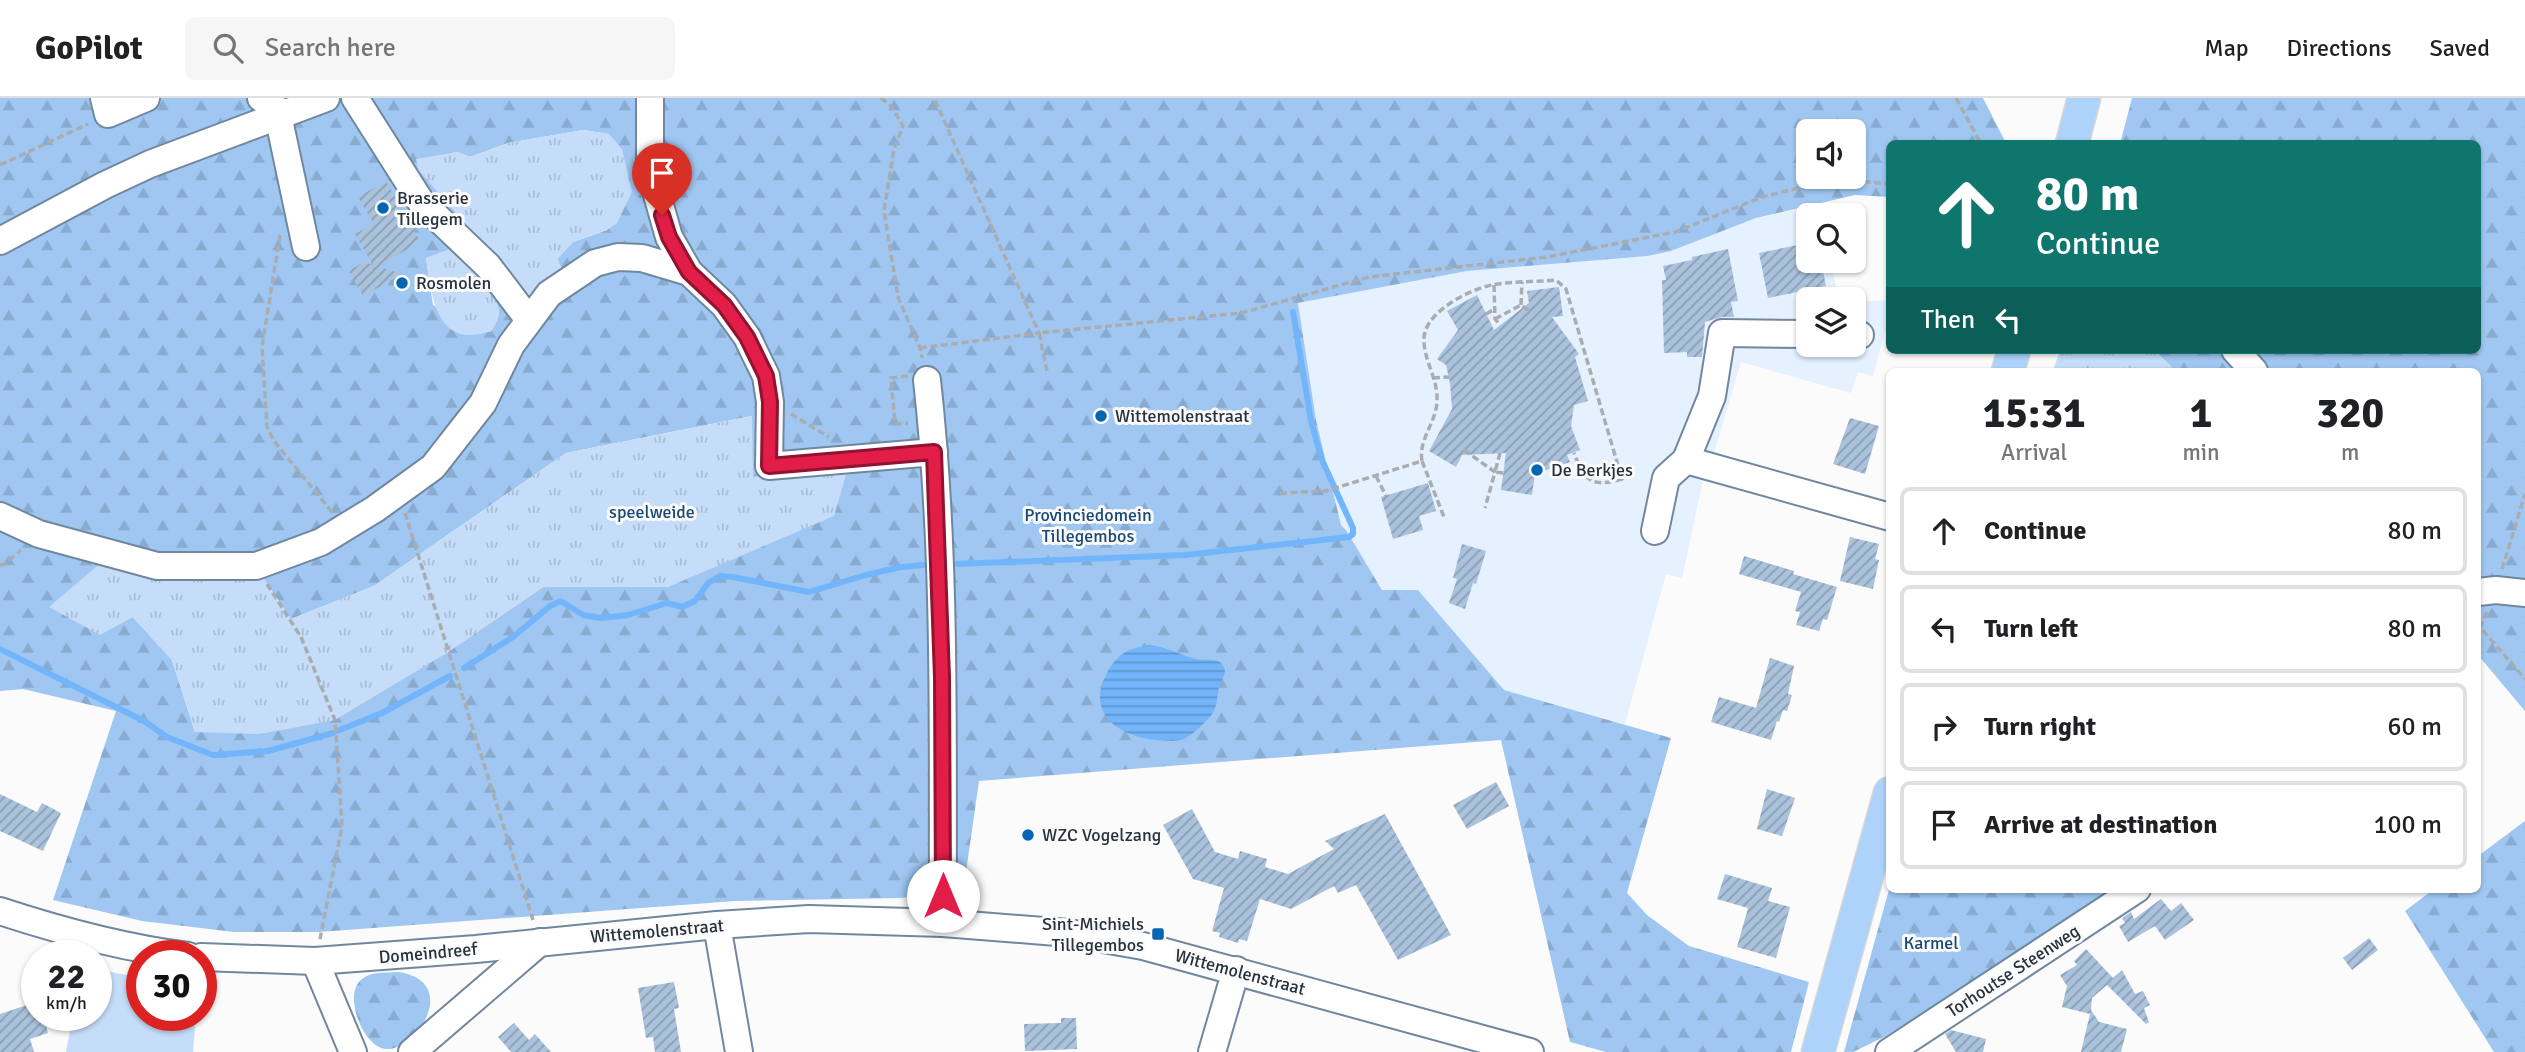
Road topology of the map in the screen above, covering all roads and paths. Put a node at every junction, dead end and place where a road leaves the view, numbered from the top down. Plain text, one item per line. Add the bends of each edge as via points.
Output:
1 (146, 98) edge
2 (326, 98) edge
3 (355, 98) edge
4 (650, 98) edge
5 (881, 98) edge
6 (934, 98) edge
7 (1956, 98) edge
8 (2084, 98) edge
9 (106, 106) edge
10 (274, 109) edge
11 (1979, 140) edge
12 (2073, 140) edge
13 (0, 165) edge
14 (1886, 184) edge
15 (281, 228) dead end
16 (0, 241) edge
17 (306, 247) dead end
18 (689, 272) junction
19 (1522, 282) junction
20 (1494, 285) junction
21 (1521, 305) junction
22 (1495, 309) junction
23 (1531, 312) dead end
24 (1486, 314) dead end
25 (1495, 319) junction
26 (529, 320) junction
27 (1500, 325) dead end
28 (1040, 333) junction
29 (1796, 334) edge
30 (2239, 354) edge
31 (2251, 368) edge
32 (1047, 371) dead end
33 (1449, 377) dead end
34 (921, 378) joint
35 (1433, 379) junction
36 (770, 402) junction
37 (931, 421) junction
38 (829, 437) dead end
39 (1464, 450) dead end
40 (934, 452) junction
41 (1500, 453) dead end
42 (1574, 453) dead end
43 (1686, 460) junction
44 (1422, 461) junction
45 (1495, 472) junction
46 (1503, 473) dead end
47 (1376, 475) junction
48 (398, 493) junction
49 (1280, 494) dead end
50 (1386, 496) dead end
51 (1485, 508) dead end
52 (0, 516) edge
53 (1886, 516) edge
54 (1444, 517) dead end
55 (344, 528) junction
56 (1655, 531) dead end
57 (256, 566) junction
58 (2481, 592) edge
59 (2525, 593) edge
60 (1886, 807) edge
61 (2131, 893) edge
62 (0, 911) edge
63 (943, 923) junction
64 (717, 925) junction
65 (540, 942) junction
66 (126, 945) edge
67 (217, 958) edge
68 (315, 961) junction
69 (1236, 970) junction
70 (1519, 1050) edge
71 (353, 1052) edge
72 (412, 1052) edge
73 (739, 1052) edge
74 (1212, 1052) edge
75 (1818, 1052) edge
76 (1889, 1052) edge

1 - 9 street
2 - 10 street
3 - 26 street via 421,202 488,266
4 - 18 street via 650,170 669,237
5 - 28 path via 903,126 894,149 884,211 898,297 920,348
6 - 28 path
7 - 11 path
8 - 12 main road
9 - 13 path
10 - 16 street via 105,185
10 - 17 street
14 - 28 path via 1835,179 1762,197 1675,232 1547,257 1368,277 1241,313
15 - 55 path via 262,347 267,427
18 - 26 street via 642,258 595,262 550,294
18 - 36 street via 724,305 747,337 766,376
19 - 20 path
19 - 21 path
19 - 42 path via 1556,280 1566,289 1622,478 1595,483 1582,474
20 - 22 path
20 - 35 path via 1441,308 1429,322 1424,347
21 - 23 path
21 - 25 path
22 - 24 path
22 - 25 path
25 - 27 path
26 - 48 street via 459,436 433,467
28 - 32 path
29 - 43 street via 1722,332 1712,396
30 - 31 street
33 - 35 path
34 - 37 street
34 - 37 path via 891,378 895,424
35 - 44 path via 1437,405 1421,449
36 - 38 path
36 - 40 street via 769,466
37 - 40 street
39 - 45 path
40 - 63 street via 942,677
41 - 45 path
43 - 53 street
43 - 56 street via 1667,478
44 - 47 path
44 - 54 path
45 - 46 path
45 - 51 path
47 - 49 path via 1326,491
47 - 50 path
48 - 55 street
48 - 65 path
52 - 57 street via 39,534 157,566
55 - 57 street via 321,542
57 - 68 path via 301,637 335,720 342,826
58 - 59 street
60 - 75 main road
61 - 76 street, Torhoutse Steenweg
62 - 66 street
63 - 64 street, Wittemolenstraat via 809,919
63 - 69 street, Wittemolenstraat via 1069,933
64 - 65 street, Wittemolenstraat
64 - 73 street
65 - 68 street, Domeindreef
65 - 72 street
67 - 68 street, Domeindreef
68 - 71 street
69 - 70 street, Wittemolenstraat
69 - 74 street

